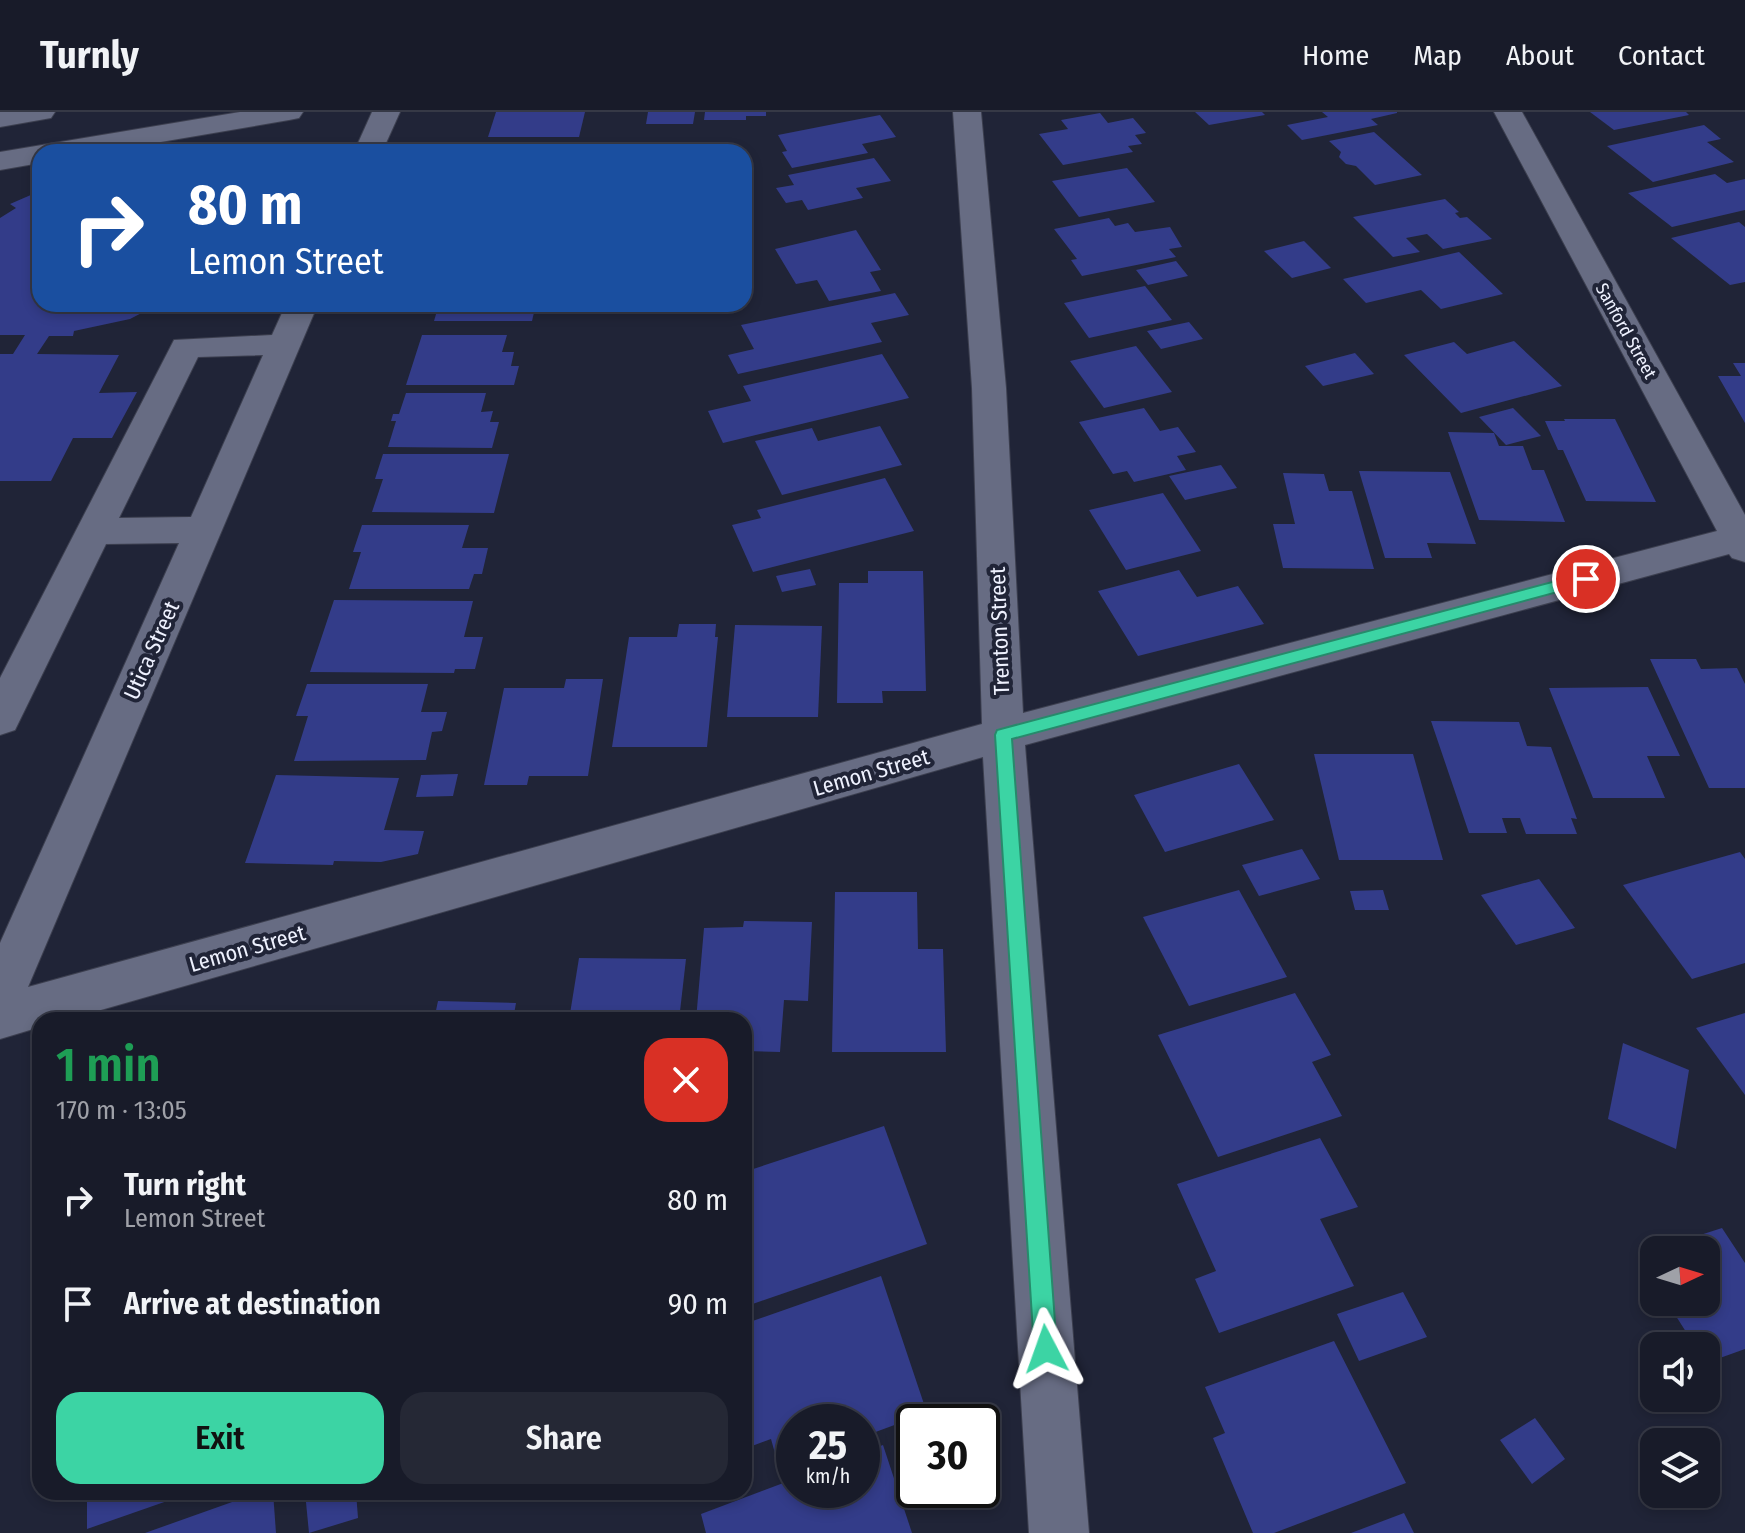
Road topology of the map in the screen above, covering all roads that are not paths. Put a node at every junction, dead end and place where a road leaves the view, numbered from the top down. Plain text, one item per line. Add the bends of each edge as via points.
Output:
1 (41, 112) edge
2 (289, 112) edge
3 (386, 112) edge
4 (967, 112) edge
5 (1508, 112) edge
6 (0, 119) edge
7 (99, 144) edge
8 (372, 144) edge
9 (32, 156) edge
10 (1, 162) edge
11 (298, 312) edge
12 (284, 345) junction
13 (203, 530) junction
14 (94, 531) junction
15 (1743, 541) edge
16 (0, 719) edge
17 (1003, 735) junction
18 (0, 997) edge
19 (0, 1017) edge
20 (1059, 1533) edge

1 - 6 street
2 - 7 street
3 - 8 street
4 - 17 street, Trenton Street via 989,388
5 - 15 street, Sanford Street
9 - 10 street
11 - 12 street, Utica Street
12 - 13 street, Utica Street
12 - 14 street via 186,347
13 - 14 street
13 - 18 street, Utica Street
14 - 16 street
15 - 17 street, Lemon Street
17 - 19 street, Lemon Street
17 - 20 street, Trenton Street

